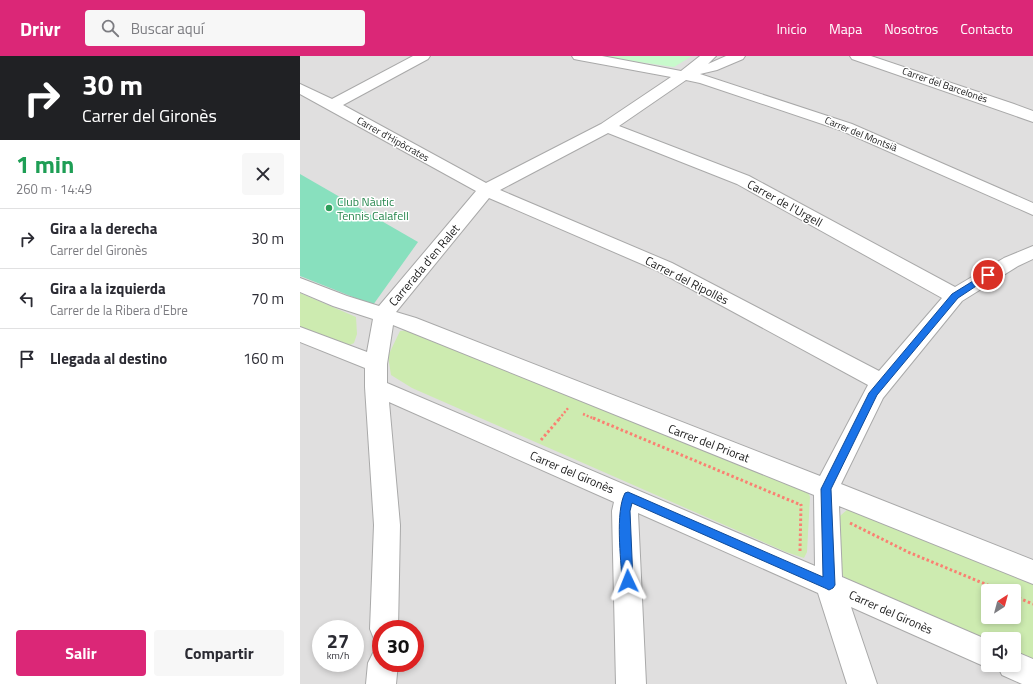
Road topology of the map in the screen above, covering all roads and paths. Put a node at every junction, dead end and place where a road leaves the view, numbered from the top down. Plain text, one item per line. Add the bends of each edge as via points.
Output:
1 (423, 56) edge
2 (579, 56) edge
3 (709, 56) edge
4 (735, 56) edge
5 (856, 56) edge
6 (685, 74) junction
7 (300, 88) edge
8 (332, 105) junction
9 (1033, 117) edge
10 (607, 127) junction
11 (486, 190) junction
12 (1033, 210) edge
13 (1033, 252) edge
14 (300, 284) edge
15 (955, 296) junction
16 (384, 315) junction
17 (300, 334) edge
18 (376, 376) junction
19 (881, 382) junction
20 (573, 403) dead end
21 (562, 405) dead end
22 (569, 408) junction
23 (538, 444) dead end
24 (826, 489) junction
25 (628, 496) junction
26 (802, 497) dead end
27 (801, 505) junction
28 (846, 521) dead end
29 (800, 559) dead end
30 (1033, 572) edge
31 (985, 584) edge
32 (829, 585) junction
33 (1021, 599) edge
34 (1033, 604) edge
35 (384, 620) edge
36 (981, 651) edge
37 (1021, 669) edge
38 (382, 672) edge
39 (1033, 674) edge
40 (381, 684) edge
41 (631, 684) edge
42 (862, 684) edge

1 - 8 street
2 - 6 street, Carrer del Montsià
3 - 6 street, Carrerada d'en Ralet
4 - 6 street, Carrerada d'en Ralet via 712,67
5 - 9 street, Carrer del Barcelonès
6 - 10 street, Carrerada d'en Ralet
6 - 12 street, Carrer del Montsià via 846,127
7 - 8 street, Carrer d'Hipòcrates
8 - 11 street, Carrer d'Hipòcrates
10 - 11 street, Carrerada d'en Ralet
10 - 15 street, Carrer de l'Urgell via 744,180
11 - 16 street, Carrerada d'en Ralet
11 - 19 street, Carrer del Ripollès via 665,267
13 - 15 street via 1011,262
14 - 16 street, Carrer del Priorat via 340,301
15 - 19 street
16 - 18 street, Carrerada d'en Ralet
16 - 24 street, Carrer del Priorat
17 - 18 street, Carrer del Gironès
18 - 25 street, Carrer del Gironès
18 - 35 street, Carrerada d'en Ralet via 387,525
19 - 24 street
20 - 22 path
21 - 22 path
22 - 23 path
22 - 27 path
24 - 30 street, Carrer del Priorat
24 - 32 street
25 - 32 street, Carrer del Gironès
25 - 41 street via 625,511
26 - 27 path
27 - 29 path
28 - 31 path via 908,552
32 - 36 street, Carrer del Gironès
32 - 42 street
33 - 34 path
37 - 39 street
38 - 40 street

